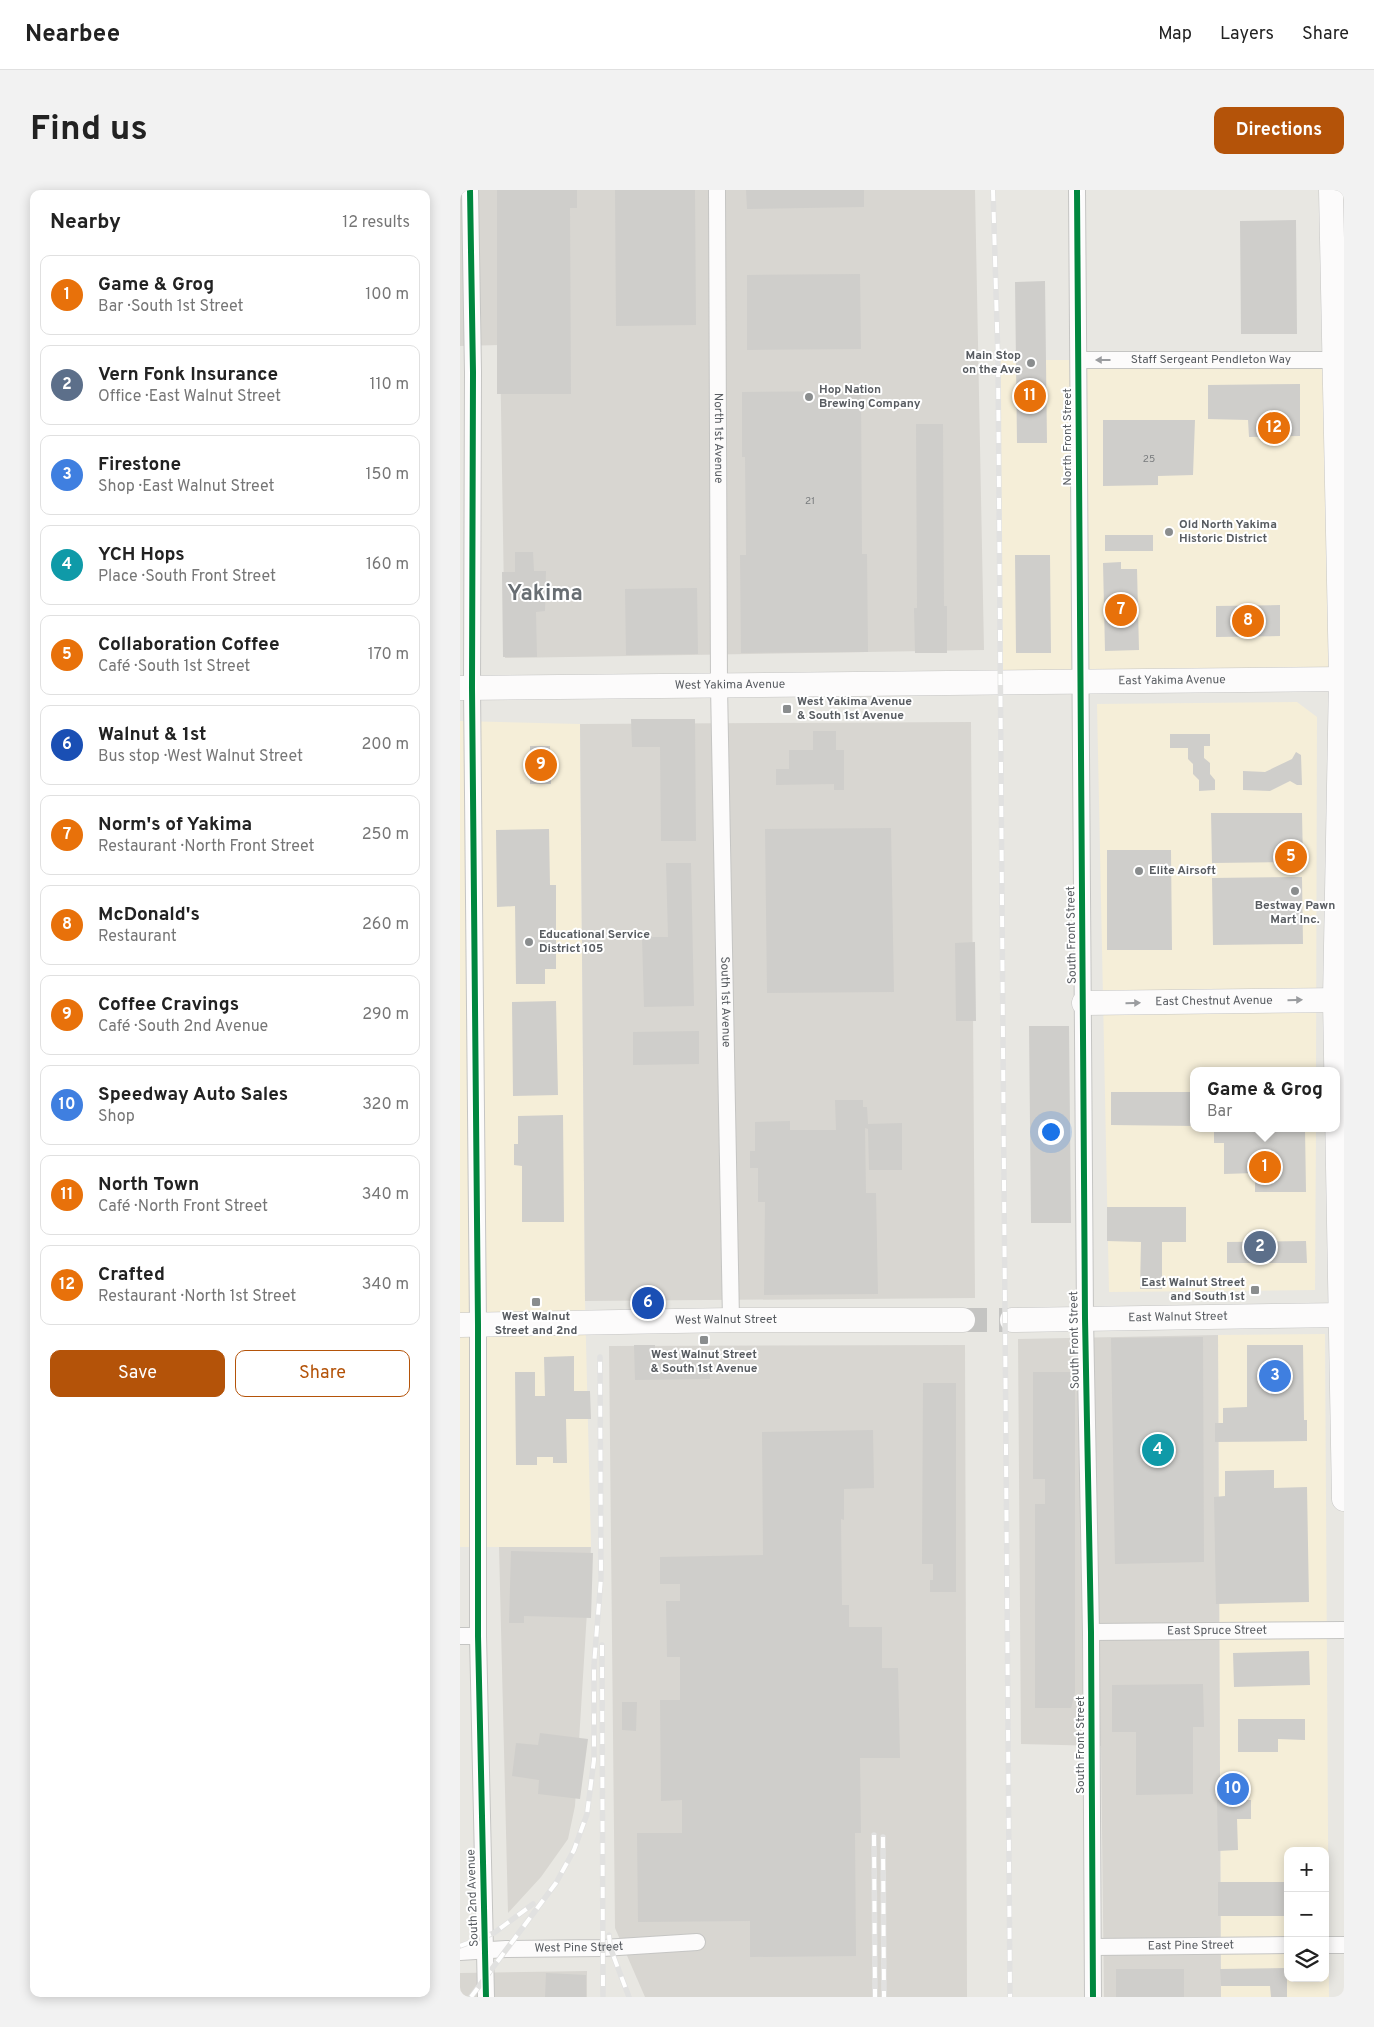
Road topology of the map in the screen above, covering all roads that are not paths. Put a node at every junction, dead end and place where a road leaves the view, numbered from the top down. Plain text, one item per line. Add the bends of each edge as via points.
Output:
1 (470, 190) edge
2 (717, 190) edge
3 (1077, 190) edge
4 (1331, 190) edge
5 (1079, 360) junction
6 (1339, 360) edge
7 (467, 372) edge
8 (1343, 679) edge
9 (1080, 683) junction
10 (1000, 684) joint
11 (719, 686) junction
12 (466, 688) edge
13 (1340, 1000) edge
14 (1084, 1003) junction
15 (467, 1010) edge
16 (1343, 1315) edge
17 (1085, 1318) junction
18 (730, 1320) junction
19 (963, 1320) tunnel mouth
20 (1012, 1320) tunnel mouth
21 (469, 1325) edge
22 (1344, 1499) edge
23 (1344, 1630) edge
24 (1092, 1632) junction
25 (460, 1636) edge
26 (478, 1636) junction
27 (697, 1942) dead end
28 (1284, 1945) edge
29 (1329, 1945) edge
30 (1344, 1945) edge
31 (1093, 1947) junction
32 (460, 1952) edge
33 (486, 1952) junction
34 (486, 1997) edge
35 (1093, 1997) edge

1 - 7 street, South 2nd Avenue
2 - 11 street, North 1st Avenue
3 - 5 street, North Front Street
4 - 6 main road
6 -> 5 street, Staff Sergeant Pendleton Way
5 - 9 street, North Front Street
6 - 8 main road
7 - 12 street, South 2nd Avenue
8 - 9 main road, East Yakima Avenue
8 - 13 main road
9 - 10 main road, East Yakima Avenue
9 - 14 street, South Front Street
10 - 11 main road, West Yakima Avenue
11 - 12 main road, West Yakima Avenue
11 - 18 street, South 1st Avenue
12 - 15 street, South 2nd Avenue
14 -> 13 main road, East Chestnut Avenue
13 - 16 main road
14 - 17 street, South Front Street
15 - 21 street, South 2nd Avenue
16 - 17 main road, East Walnut Street
16 - 22 main road
17 - 20 main road, East Walnut Street
17 - 24 street, South Front Street
18 - 19 main road, West Walnut Street
18 - 21 main road, West Walnut Street
21 - 26 street, South 2nd Avenue
23 - 24 street, East Spruce Street
24 - 31 street, South Front Street
25 - 26 street
26 - 33 street, South 2nd Avenue
27 - 33 street, West Pine Street
28 - 31 street, East Pine Street
29 - 30 street
31 - 35 street, South Front Street
32 - 33 street, West Pine Street
33 - 34 street, South 2nd Avenue

